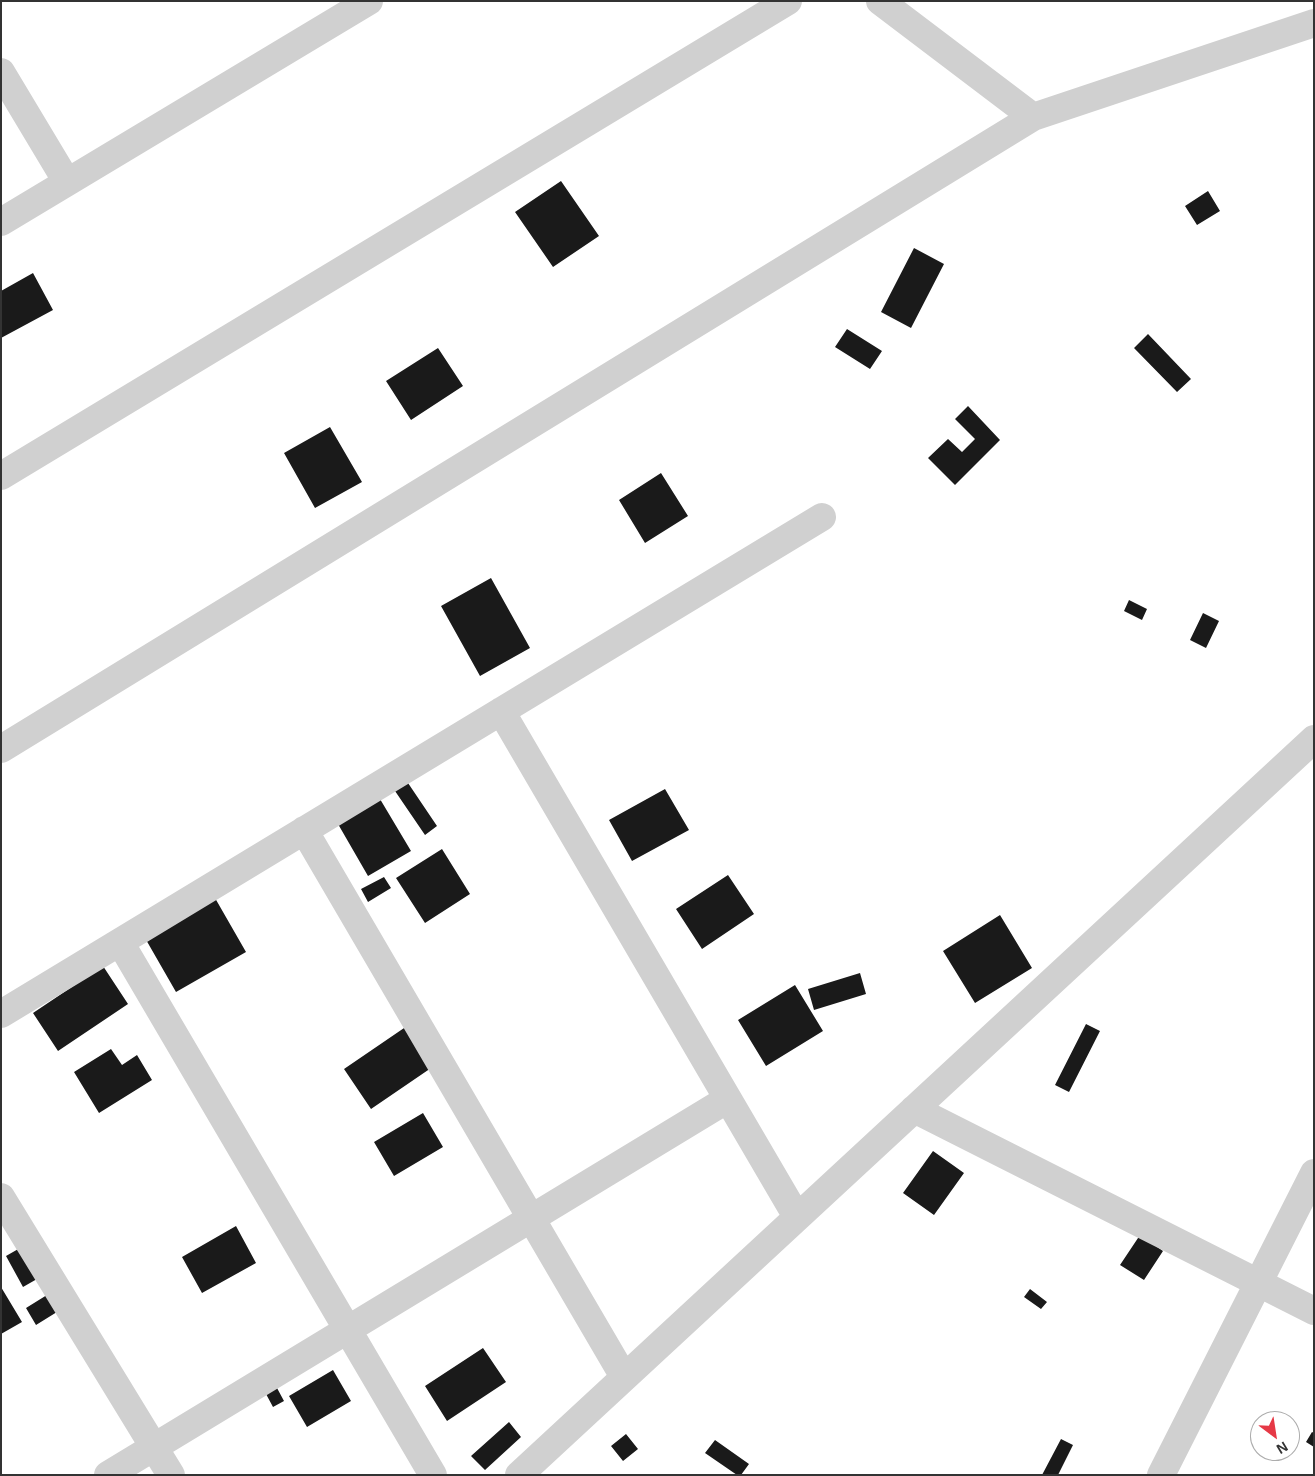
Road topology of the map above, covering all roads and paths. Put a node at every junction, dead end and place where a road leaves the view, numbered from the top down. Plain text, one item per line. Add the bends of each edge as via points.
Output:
1 (369, 1) edge
2 (788, 1) edge
3 (880, 1) edge
4 (1314, 23) edge
5 (1, 72) edge
6 (1033, 117) junction
7 (67, 182) junction
8 (1, 222) edge
9 (1, 476) edge
10 (822, 517) dead end
11 (501, 711) junction
12 (1314, 738) edge
13 (1, 749) edge
14 (304, 830) junction
15 (120, 942) junction
16 (1, 1014) edge
17 (728, 1099) junction
18 (914, 1109) junction
19 (1314, 1173) edge
20 (1, 1197) edge
21 (531, 1218) junction
22 (797, 1218) junction
23 (1258, 1283) junction
24 (1314, 1311) edge
25 (348, 1329) junction
26 (624, 1378) junction
27 (154, 1446) junction
28 (108, 1475) edge
29 (172, 1475) edge
30 (433, 1475) edge
31 (519, 1475) edge
32 (1161, 1475) edge

1 - 7 street
2 - 9 street
3 - 6 street
4 - 6 street
5 - 7 street
6 - 13 street
7 - 8 street
10 - 11 street
11 - 14 street
11 - 17 street
12 - 18 street
14 - 15 street
14 - 21 street
15 - 16 street
15 - 25 street
17 - 21 street
17 - 22 street
18 - 22 street
18 - 23 street
19 - 23 street
20 - 27 street
21 - 25 street
21 - 26 street
22 - 26 street
23 - 24 street
23 - 32 street
25 - 27 street
25 - 30 street
26 - 31 street
27 - 28 street
27 - 29 street

